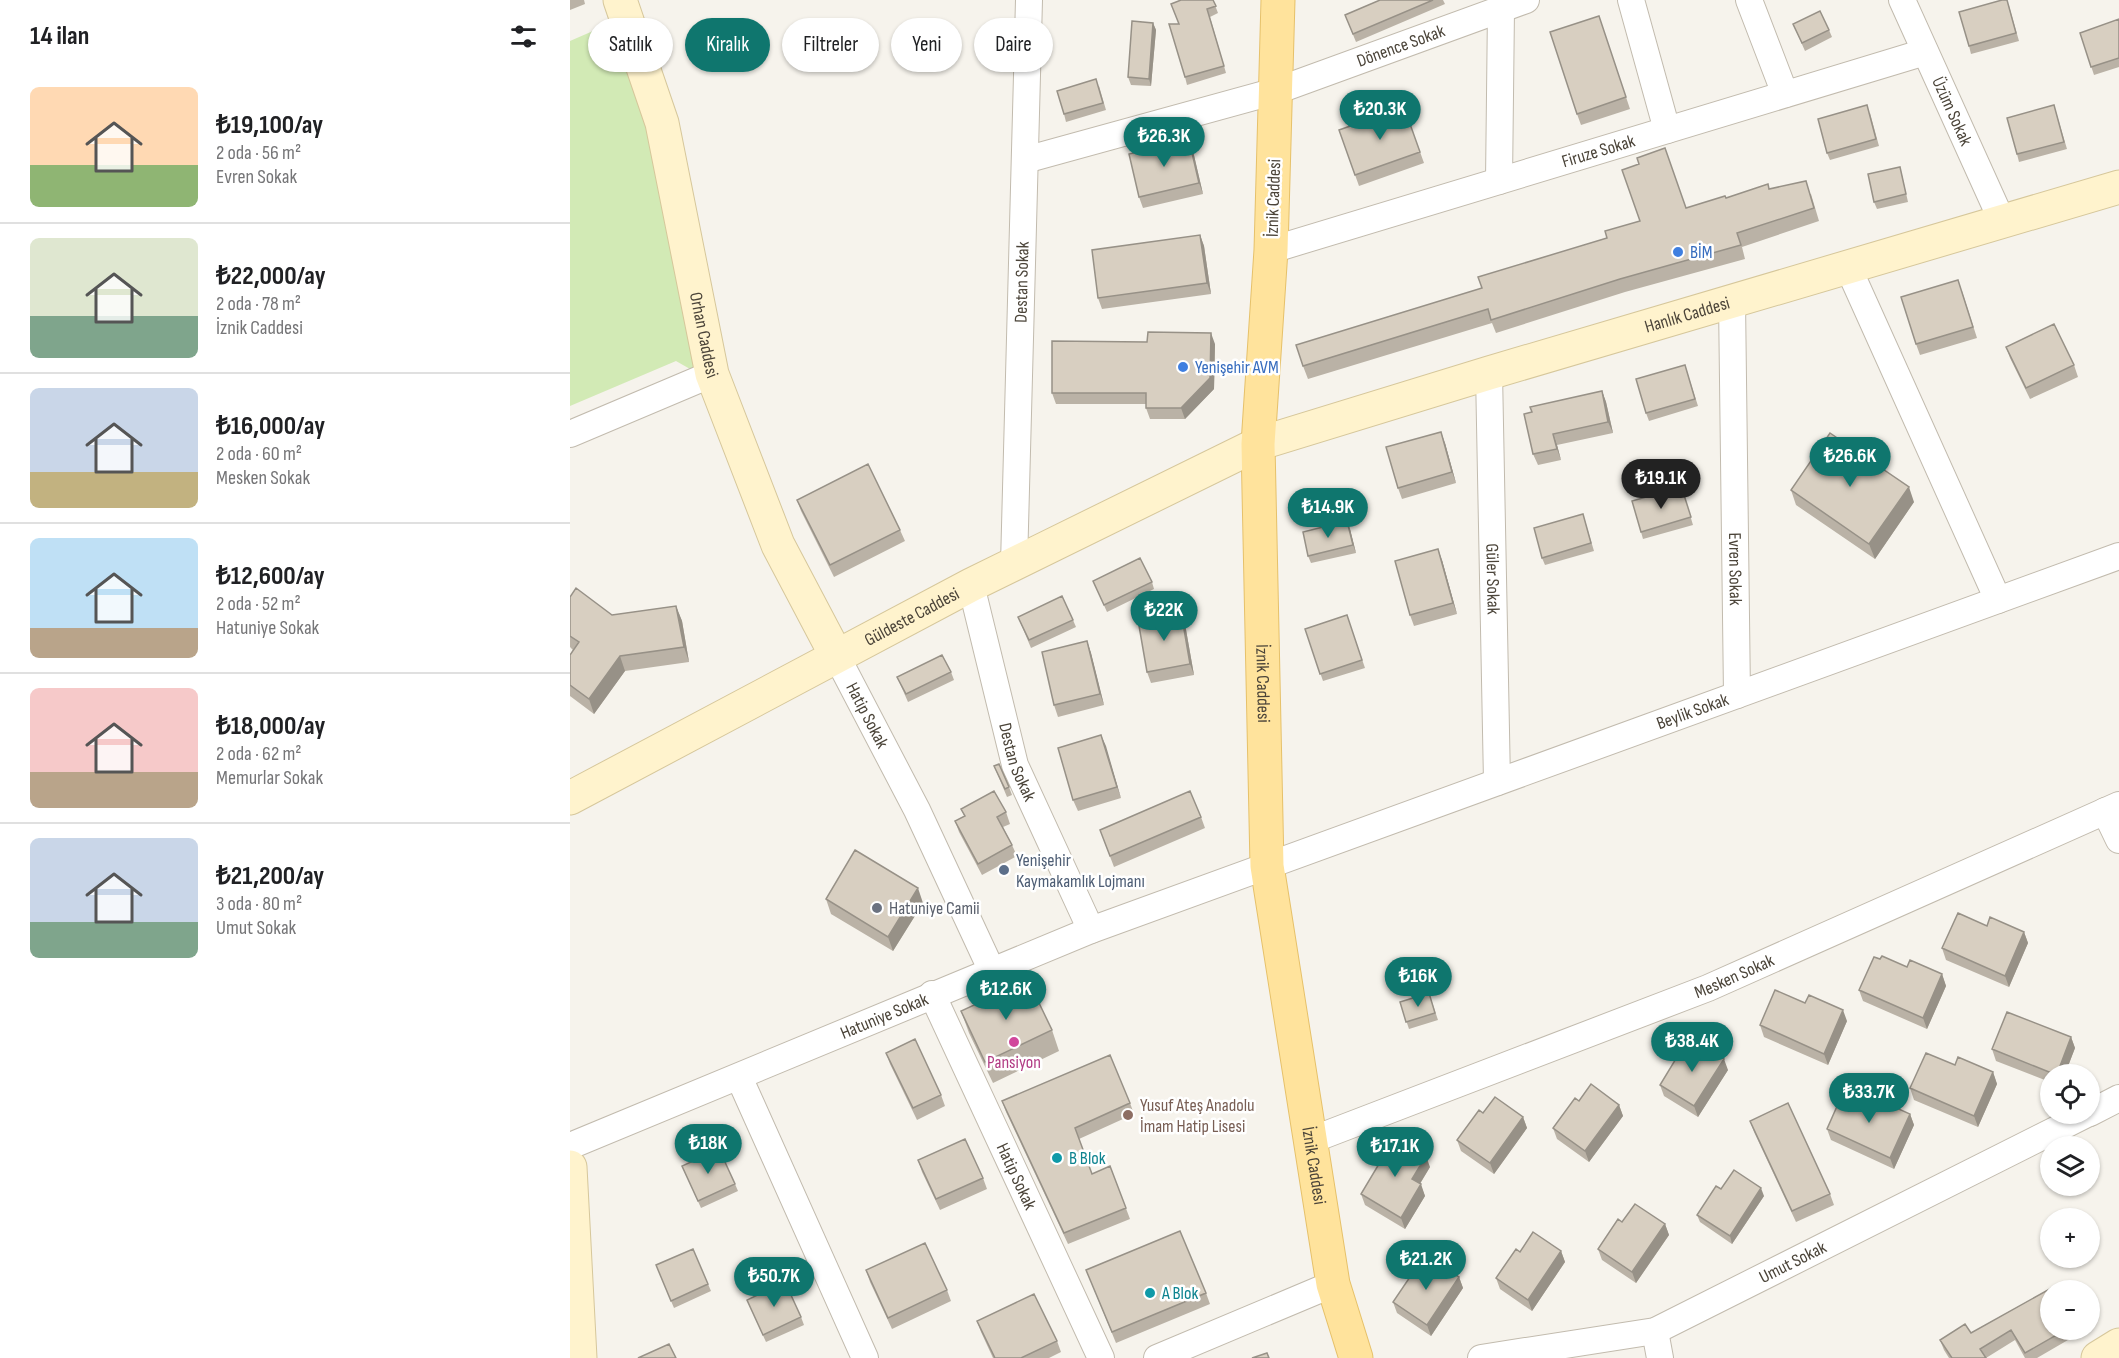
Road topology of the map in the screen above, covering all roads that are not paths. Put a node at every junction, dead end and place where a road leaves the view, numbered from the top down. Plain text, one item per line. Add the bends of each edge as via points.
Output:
1 (620, 0) edge
2 (1029, 0) edge
3 (1278, 0) edge
4 (1526, 0) edge
5 (1631, 0) edge
6 (1749, 0) edge
7 (1902, 0) edge
8 (1501, 9) junction
9 (1925, 52) junction
10 (1276, 91) junction
11 (1785, 94) junction
12 (1667, 130) junction
13 (1025, 160) junction
14 (1499, 181) junction
15 (2119, 187) edge
16 (2002, 221) junction
17 (1271, 250) junction
18 (1848, 267) junction
19 (1732, 301) junction
20 (1490, 373) junction
21 (712, 374) junction
22 (570, 434) edge
23 (1258, 444) junction
24 (2119, 556) edge
25 (1014, 564) junction
26 (971, 585) junction
27 (1998, 600) junction
28 (836, 655) junction
29 (1737, 695) junction
30 (1497, 782) junction
31 (570, 798) edge
32 (2112, 808) edge
33 (2119, 840) edge
34 (1267, 866) junction
35 (1091, 930) junction
36 (991, 969) junction
37 (932, 994) junction
38 (739, 1077) junction
39 (2119, 1098) edge
40 (2100, 1108) edge
41 (2067, 1124) edge
42 (1309, 1141) junction
43 (570, 1146) edge
44 (570, 1167) edge
45 (570, 1174) edge
46 (1333, 1284) junction
47 (1655, 1331) junction
48 (2119, 1345) edge
49 (580, 1358) edge
50 (866, 1358) edge
51 (1101, 1358) edge
52 (1157, 1358) edge
53 (1356, 1358) edge
54 (1481, 1358) edge
55 (1660, 1358) edge
56 (2098, 1358) edge

1 - 21 street, Orhan Caddesi via 662,123
2 - 13 street, Destan Sokak
3 - 10 main road, İznik Caddesi
4 - 8 street, Dönence Sokak
5 - 12 street
6 - 11 street
7 - 9 street, Üzüm Sokak
8 - 10 street, Dönence Sokak
8 - 14 street
9 - 11 street, Firuze Sokak
9 - 16 street, Üzüm Sokak
10 - 13 street, Dönence Sokak
10 - 17 main road, İznik Caddesi
11 - 12 street, Firuze Sokak
12 - 14 street, Firuze Sokak
13 - 25 street, Destan Sokak
14 - 17 street, Firuze Sokak
15 - 16 street, Hanlık Caddesi
16 - 18 street, Hanlık Caddesi
17 - 23 main road, İznik Caddesi
18 - 19 street, Hanlık Caddesi
18 - 27 street
19 - 20 street, Hanlık Caddesi
19 - 29 street, Evren Sokak
20 - 23 street, Hanlık Caddesi
20 - 30 street, Güler Sokak
21 - 22 street
21 - 28 street, Orhan Caddesi via 778,545
23 - 25 street, Güldeste Caddesi
23 - 34 main road, İznik Caddesi
24 - 27 street, Beylik Sokak
25 - 26 street, Güldeste Caddesi
26 - 28 street, Güldeste Caddesi
26 - 35 street, Destan Sokak via 1016,765
27 - 29 street, Beylik Sokak
28 - 31 street, Güldeste Caddesi
28 - 36 street, Hatip Sokak via 917,810
29 - 30 street, Beylik Sokak
30 - 34 street, Beylik Sokak
32 - 33 street
32 - 42 street, Mesken Sokak via 1708,988
34 - 35 street, Hatuniye Sokak
34 - 42 main road, İznik Caddesi
35 - 36 street, Hatuniye Sokak
36 - 37 street, Hatuniye Sokak
37 - 38 street, Hatuniye Sokak
37 - 51 street, Hatip Sokak
38 - 43 street, Hatuniye Sokak
38 - 50 street
39 - 40 street, Umut Sokak
41 - 47 street, Umut Sokak
42 - 46 main road, İznik Caddesi
44 - 45 street
45 - 49 street
46 - 52 street
46 - 53 main road, İznik Caddesi
47 - 54 street, Umut Sokak
47 - 55 street
48 - 56 street

